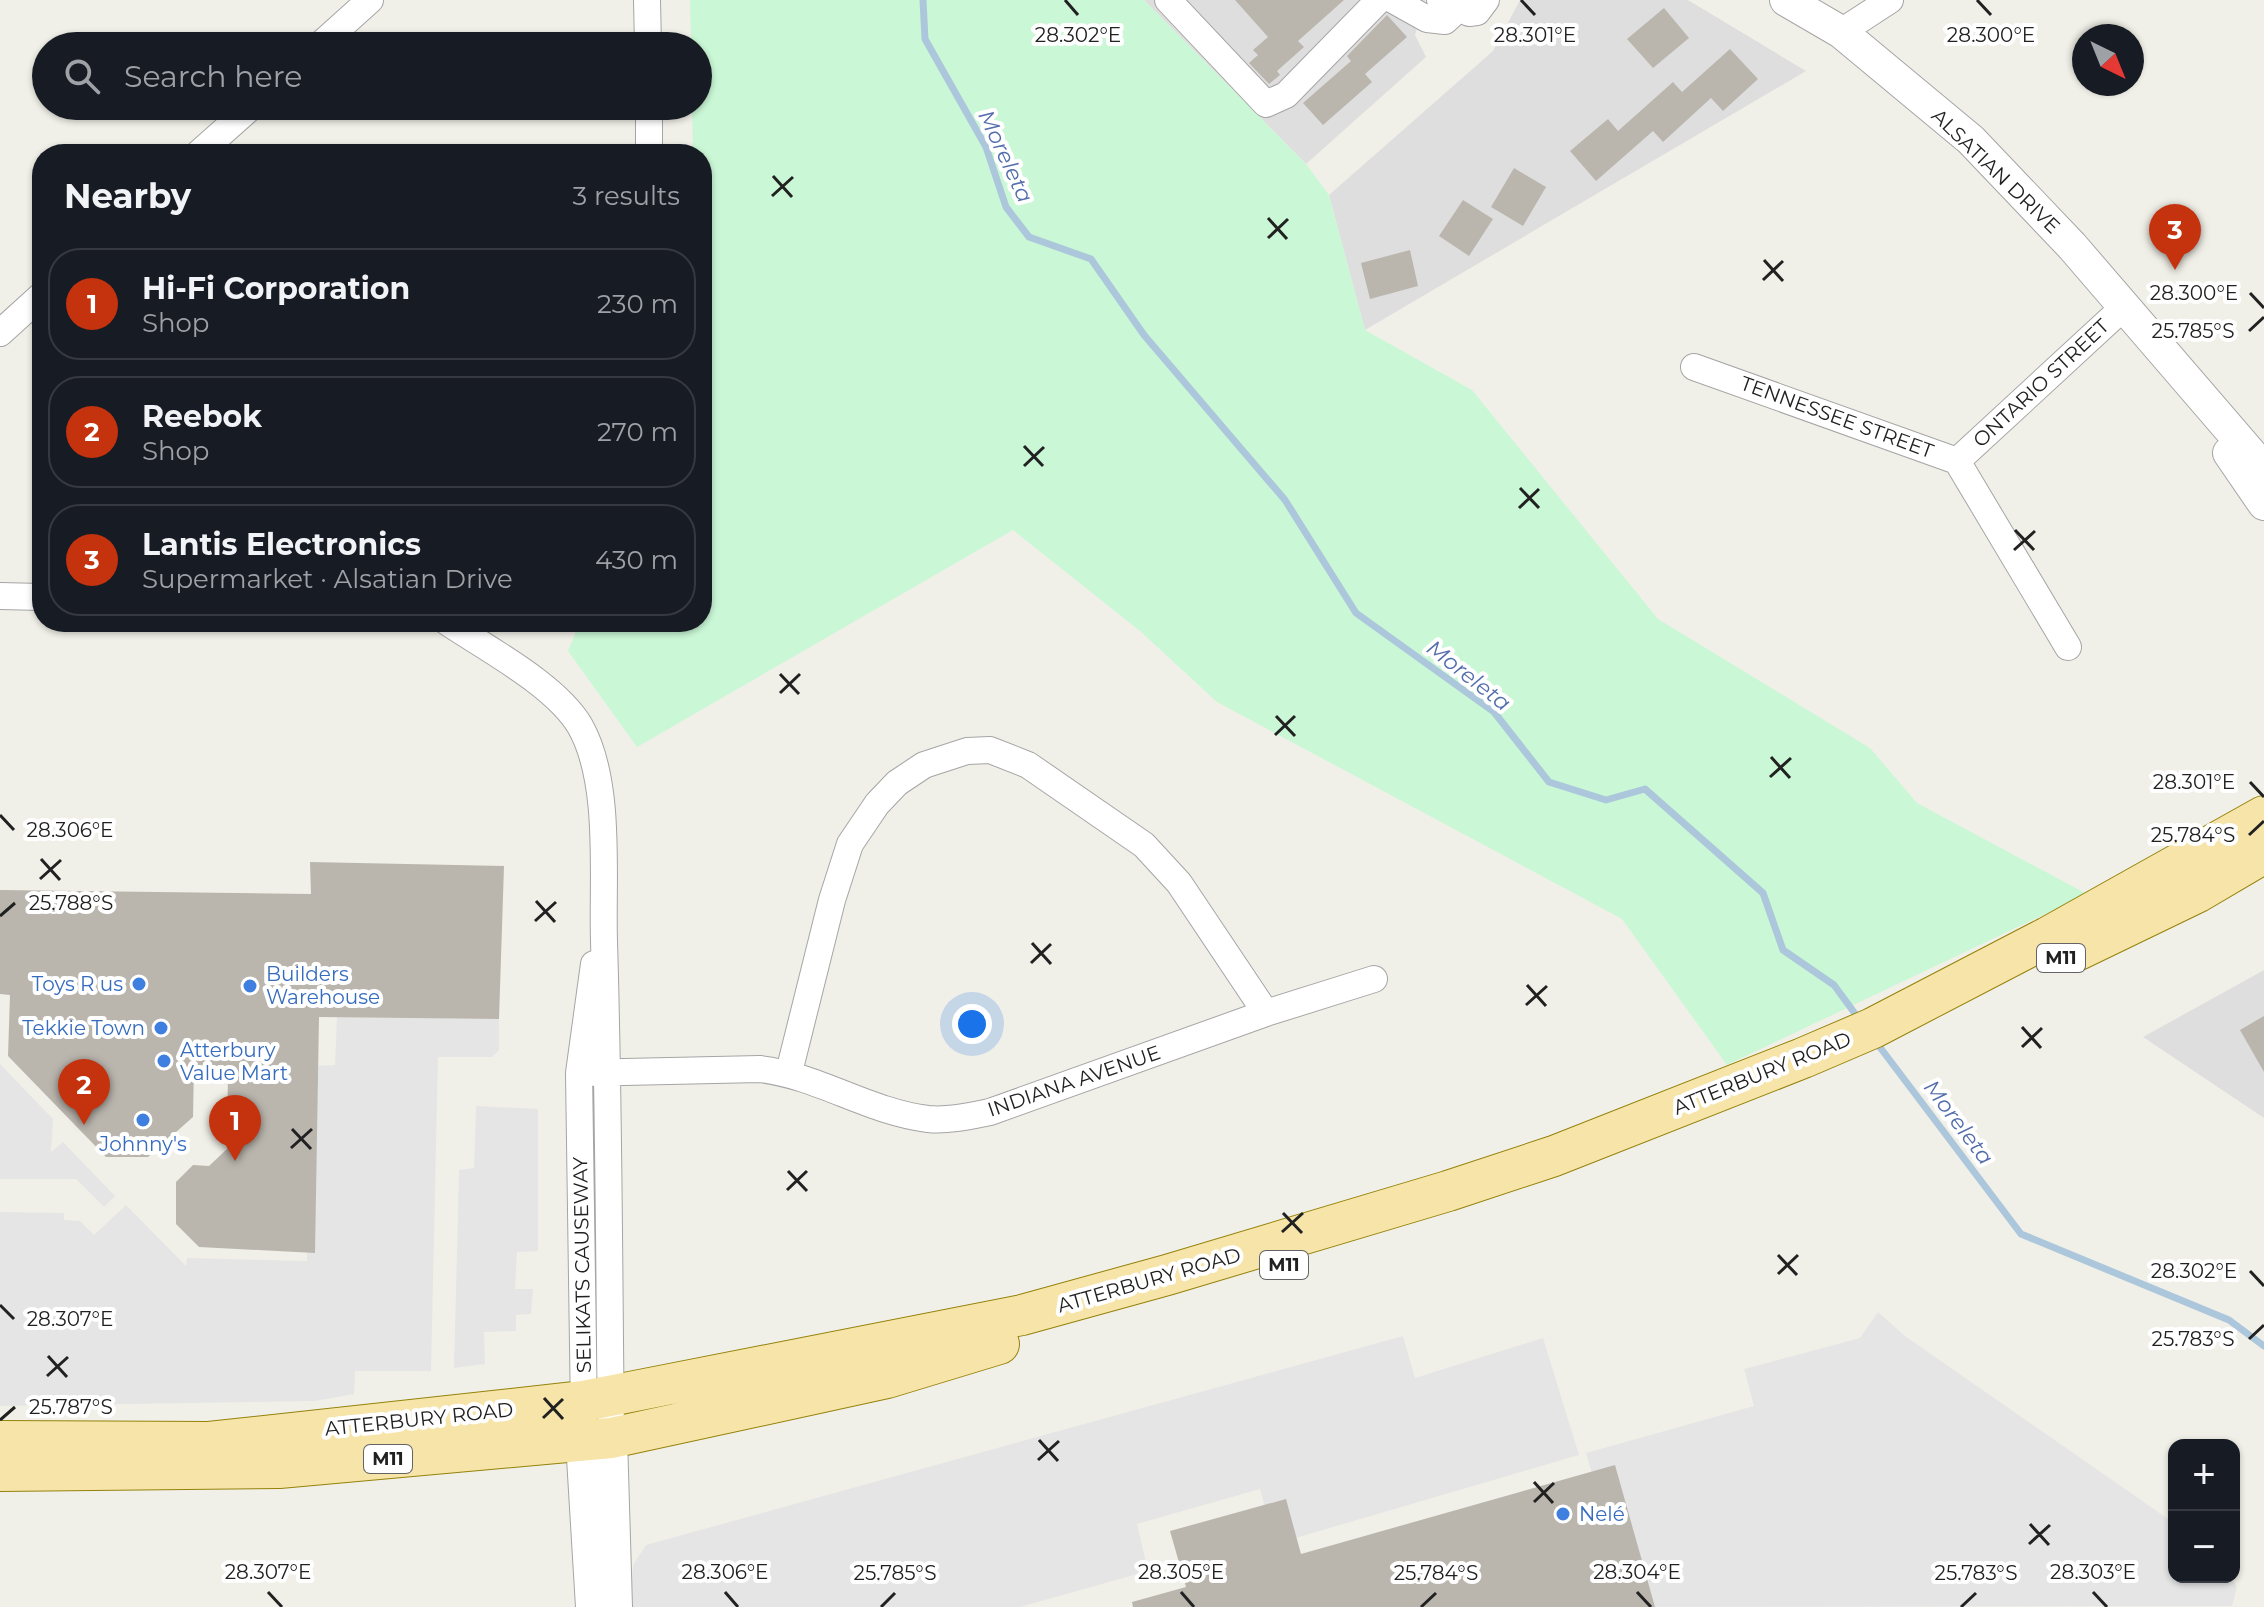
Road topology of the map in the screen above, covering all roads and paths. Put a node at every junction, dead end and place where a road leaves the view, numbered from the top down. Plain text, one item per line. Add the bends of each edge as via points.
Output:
1 (370, 0) edge
2 (647, 0) edge
3 (1168, 0) edge
4 (1379, 0) edge
5 (1393, 0) edge
6 (1786, 0) edge
7 (1890, 0) edge
8 (1466, 5) edge
9 (335, 32) edge
10 (648, 32) edge
11 (1841, 32) junction
12 (236, 120) edge
13 (649, 120) edge
14 (209, 144) edge
15 (649, 144) edge
16 (32, 304) edge
17 (2125, 306) junction
18 (0, 333) edge
19 (1694, 367) dead end
20 (2178, 373) junction
21 (1957, 461) junction
22 (2264, 469) edge
23 (2264, 504) edge
24 (0, 596) edge
25 (32, 597) edge
26 (461, 632) edge
27 (2068, 647) dead end
28 (2264, 816) edge
29 (2264, 853) edge
30 (604, 925) junction
31 (1374, 979) dead end
32 (1941, 1003) junction
33 (1266, 1013) junction
34 (1808, 1067) junction
35 (789, 1072) junction
36 (579, 1073) junction
37 (608, 1073) junction
38 (597, 1399) junction
39 (596, 1440) junction
40 (0, 1441) edge
41 (0, 1471) edge
42 (592, 1607) edge
43 (616, 1607) edge

1 - 9 street
2 - 10 street
3 - 4 street via 1266,104 1286,95
5 - 8 street via 1427,19 1445,21
6 - 11 street, ALSATIAN DRIVE
7 - 11 street
11 - 17 street, ALSATIAN DRIVE via 1971,140
12 - 14 street
13 - 15 street
16 - 18 street
17 - 20 street, ALSATIAN DRIVE
17 - 21 street, ONTARIO STREET
19 - 21 street, TENNESSEE STREET
20 - 22 street, ALSATIAN DRIVE
20 - 23 street, ALSATIAN DRIVE
21 - 27 street, TENNESSEE STREET
24 - 25 street
26 - 30 street, SELIKATS CAUSEWAY via 561,703 579,724 590,751 601,819
28 - 32 main road, ATTERBURY ROAD / M11
29 - 32 main road, ATTERBURY ROAD / M11 via 2187,898
30 - 36 street, SELIKATS CAUSEWAY
30 - 37 street, SELIKATS CAUSEWAY
31 - 33 street, INDIANA AVENUE
32 - 34 main road, ATTERBURY ROAD / M11 via 1873,1028
33 - 35 street, INDIANA AVENUE via 990,1112 952,1119 897,1113
33 - 35 street via 1179,883 1144,845 1028,765 1007,754 967,751 924,765 897,783 850,844
34 - 38 main road, ATTERBURY ROAD / M11 via 1448,1191 1022,1315
34 - 39 main road, ATTERBURY ROAD / M11 via 1539,1185 1279,1266 887,1378
35 - 37 street, INDIANA AVENUE
36 - 37 street, INDIANA AVENUE
36 - 38 street, SELIKATS CAUSEWAY
37 - 38 street, SELIKATS CAUSEWAY
38 - 39 street, SELIKATS CAUSEWAY
38 - 40 main road, ATTERBURY ROAD / M11 via 209,1442
39 - 41 main road, ATTERBURY ROAD / M11 via 279,1468
39 - 42 street, SELIKATS CAUSEWAY
39 - 43 street, SELIKATS CAUSEWAY

